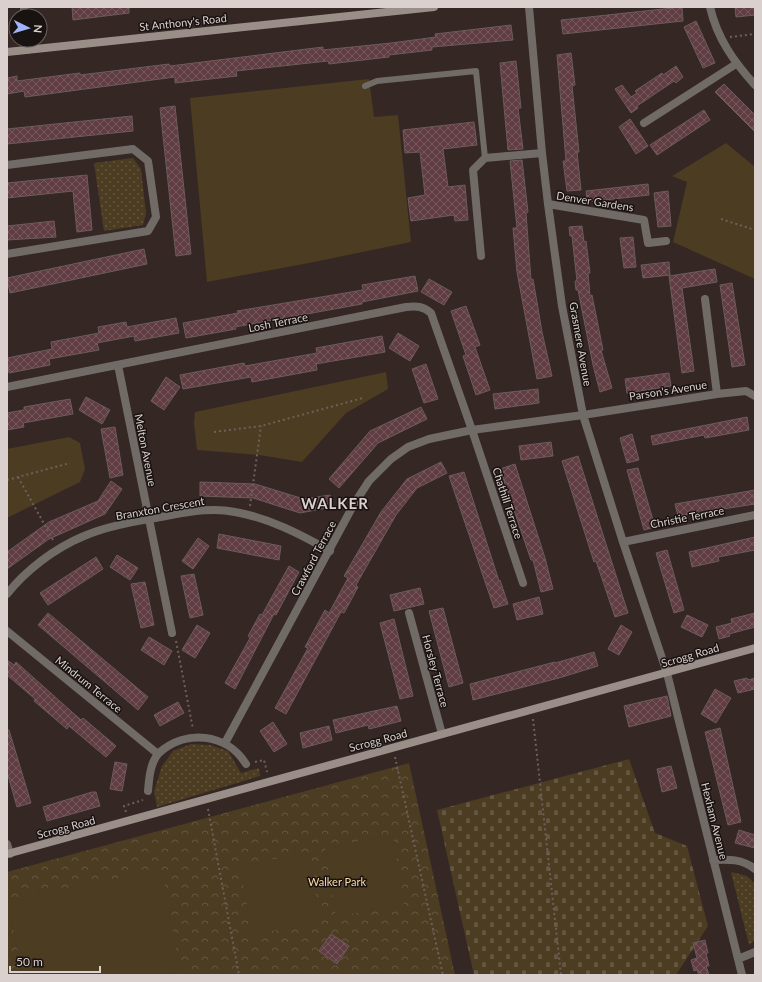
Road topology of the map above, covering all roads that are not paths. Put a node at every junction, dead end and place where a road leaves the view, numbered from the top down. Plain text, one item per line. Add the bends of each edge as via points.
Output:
1 (434, 7) edge
2 (529, 7) edge
3 (710, 7) edge
4 (392, 9) edge
5 (27, 50) joint
6 (7, 52) edge
7 (736, 64) junction
8 (755, 85) edge
9 (365, 86) dead end
10 (644, 123) dead end
11 (542, 153) junction
12 (485, 158) junction
13 (7, 165) edge
14 (548, 204) junction
15 (666, 241) dead end
16 (7, 254) edge
17 (481, 256) dead end
18 (705, 299) dead end
19 (118, 365) junction
20 (7, 387) edge
21 (717, 394) junction
22 (755, 396) edge
23 (583, 415) junction
24 (472, 430) junction
25 (755, 515) edge
26 (148, 519) junction
27 (623, 542) junction
28 (330, 551) junction
29 (523, 583) dead end
30 (7, 594) edge
31 (408, 613) dead end
32 (7, 631) edge
33 (172, 633) road end
34 (755, 648) edge
35 (667, 673) junction
36 (442, 734) junction
37 (225, 744) junction
38 (158, 754) junction
39 (246, 764) road end
40 (148, 791) road end
41 (7, 844) edge
42 (8, 854) edge
43 (713, 860) junction
44 (755, 869) edge
45 (755, 952) edge
46 (738, 959) junction
47 (742, 975) edge

1 - 4 street, St Anthony's Road
2 - 11 street, Grasmere Avenue
3 - 7 street via 721,38
4 - 5 street, St Anthony's Road
5 - 6 street, St Anthony's Road
7 - 8 street
7 - 10 street
9 - 12 lane via 377,81 476,71
11 - 12 street
11 - 14 street, Grasmere Avenue
12 - 17 street via 473,170
13 - 16 street via 133,149 148,161 156,217 148,231
14 - 15 street, Denver Gardens via 644,220 648,243
14 - 23 street, Grasmere Avenue via 562,306
18 - 21 street
19 - 20 street, Losh Terrace
19 - 24 street, Losh Terrace via 416,306 431,313
19 - 26 street, Melton Avenue
21 - 22 street, Parson's Avenue via 746,391
21 - 23 street, Parson's Avenue
23 - 24 street, Crawford Terrace
23 - 27 street, Grasmere Avenue
24 - 28 street, Crawford Terrace via 429,439 408,447 391,459 369,481
24 - 29 street, Chathill Terrace
25 - 27 street, Christie Terrace
26 - 28 street, Branxton Crescent via 202,510 234,511 266,520
26 - 30 street, Branxton Crescent via 83,536 47,557
26 - 33 street, Melton Avenue
27 - 35 street, Grasmere Avenue
28 - 37 street, Crawford Terrace
31 - 36 street, Horsley Terrace
32 - 38 street, Mindrum Terrace
34 - 35 street, Scrogg Road
35 - 36 street, Scrogg Road
35 - 43 street, Hexham Avenue
36 - 42 street, Scrogg Road
37 - 38 street via 194,736 178,741
37 - 39 street via 240,754
38 - 40 street via 150,774
41 - 42 street
43 - 44 street via 734,859
43 - 46 street, Hexham Avenue
45 - 46 street
46 - 47 street, Hexham Avenue

